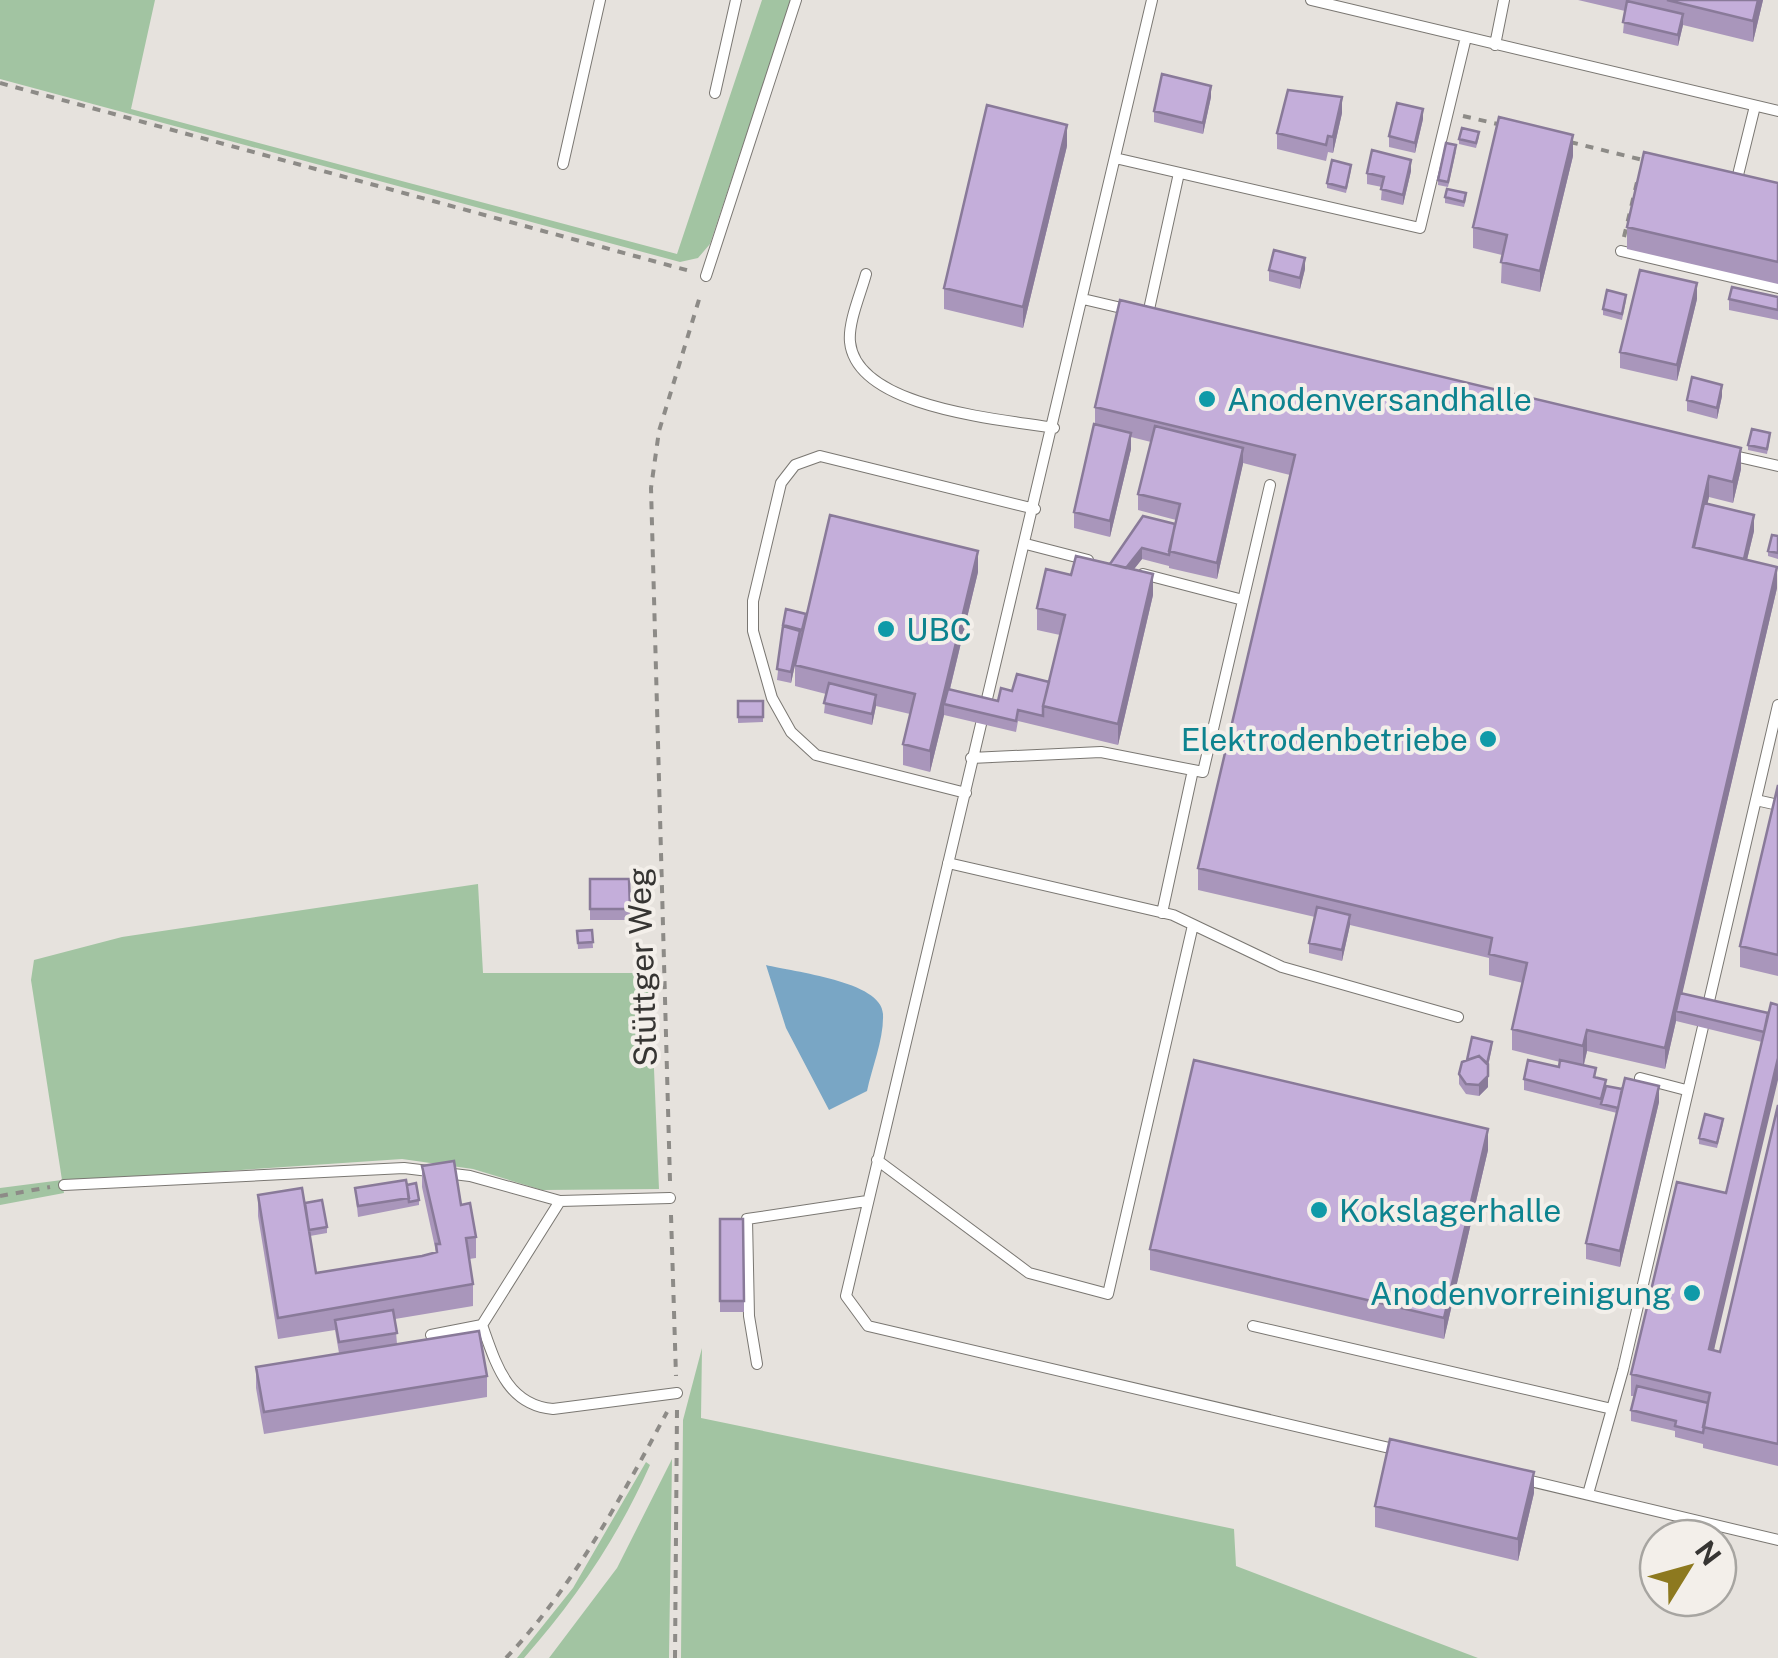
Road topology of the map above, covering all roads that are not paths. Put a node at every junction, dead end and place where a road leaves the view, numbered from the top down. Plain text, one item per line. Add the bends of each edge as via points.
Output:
1 (600, 0) edge
2 (736, 0) edge
3 (796, 0) edge
4 (1152, 0) edge
5 (1311, 0) edge
6 (1504, 0) edge
7 (1466, 38) junction
8 (1495, 45) junction
9 (715, 93) dead end
10 (1755, 106) junction
11 (1777, 108) edge
12 (1116, 158) junction
13 (564, 164) dead end
14 (1179, 173) junction
15 (1736, 183) edge
16 (1621, 251) road end
17 (866, 274) dead end
18 (706, 280) road end
19 (1778, 288) edge
20 (1083, 299) junction
21 (1148, 314) junction
22 (1167, 318) edge
23 (1054, 428) junction
24 (1720, 452) edge
25 (1778, 466) edge
26 (1270, 485) dead end
27 (1035, 509) junction
28 (1026, 544) junction
29 (1098, 562) edge
30 (1135, 572) edge
31 (1243, 600) junction
32 (1778, 705) edge
33 (972, 758) junction
34 (1193, 770) junction
35 (966, 793) junction
36 (1756, 800) junction
37 (1778, 805) edge
38 (948, 863) junction
39 (1162, 912) junction
40 (1193, 925) junction
41 (1458, 1017) dead end
42 (1640, 1078) edge
43 (1686, 1090) junction
44 (876, 1160) junction
45 (64, 1184) road end
46 (670, 1198) road end
47 (560, 1201) junction
48 (867, 1201) junction
49 (482, 1325) junction
50 (1253, 1326) dead end
51 (431, 1334) edge
52 (756, 1364) dead end
53 (677, 1392) road end
54 (1612, 1409) junction
55 (1416, 1454) edge
56 (1512, 1476) edge
57 (1588, 1494) junction
58 (1778, 1540) edge

1 - 13 lane
2 - 9 lane
3 - 18 lane
4 - 12 lane
5 - 7 lane
6 - 8 lane
7 - 8 lane
7 - 14 lane via 1420,228
8 - 10 lane
10 - 11 lane
10 - 15 lane
12 - 14 lane
12 - 20 lane
14 - 21 lane
16 - 19 lane
17 - 23 lane via 850,342 863,368 912,402
20 - 21 lane
20 - 23 lane
21 - 22 lane
23 - 27 lane
24 - 25 lane
26 - 31 lane
27 - 28 lane
27 - 35 lane via 820,456 795,466 777,494 752,616 763,672 784,722 816,755
28 - 29 lane
28 - 33 lane
30 - 31 lane
31 - 34 lane via 1204,772
32 - 36 lane
33 - 34 lane via 1101,752
33 - 35 lane
34 - 39 lane
35 - 38 lane
36 - 37 lane
36 - 43 lane
38 - 39 lane
38 - 44 lane
39 - 40 lane
40 - 41 lane via 1282,967
40 - 44 lane via 1108,1294 1028,1273
42 - 43 lane
43 - 54 lane
44 - 48 lane
45 - 47 lane via 404,1168 470,1176
46 - 47 lane
47 - 49 lane
48 - 52 lane via 746,1219
48 - 55 lane via 846,1296 868,1326
49 - 51 lane
49 - 53 lane via 498,1371 534,1407
50 - 54 lane
54 - 57 lane
56 - 57 lane
57 - 58 lane

